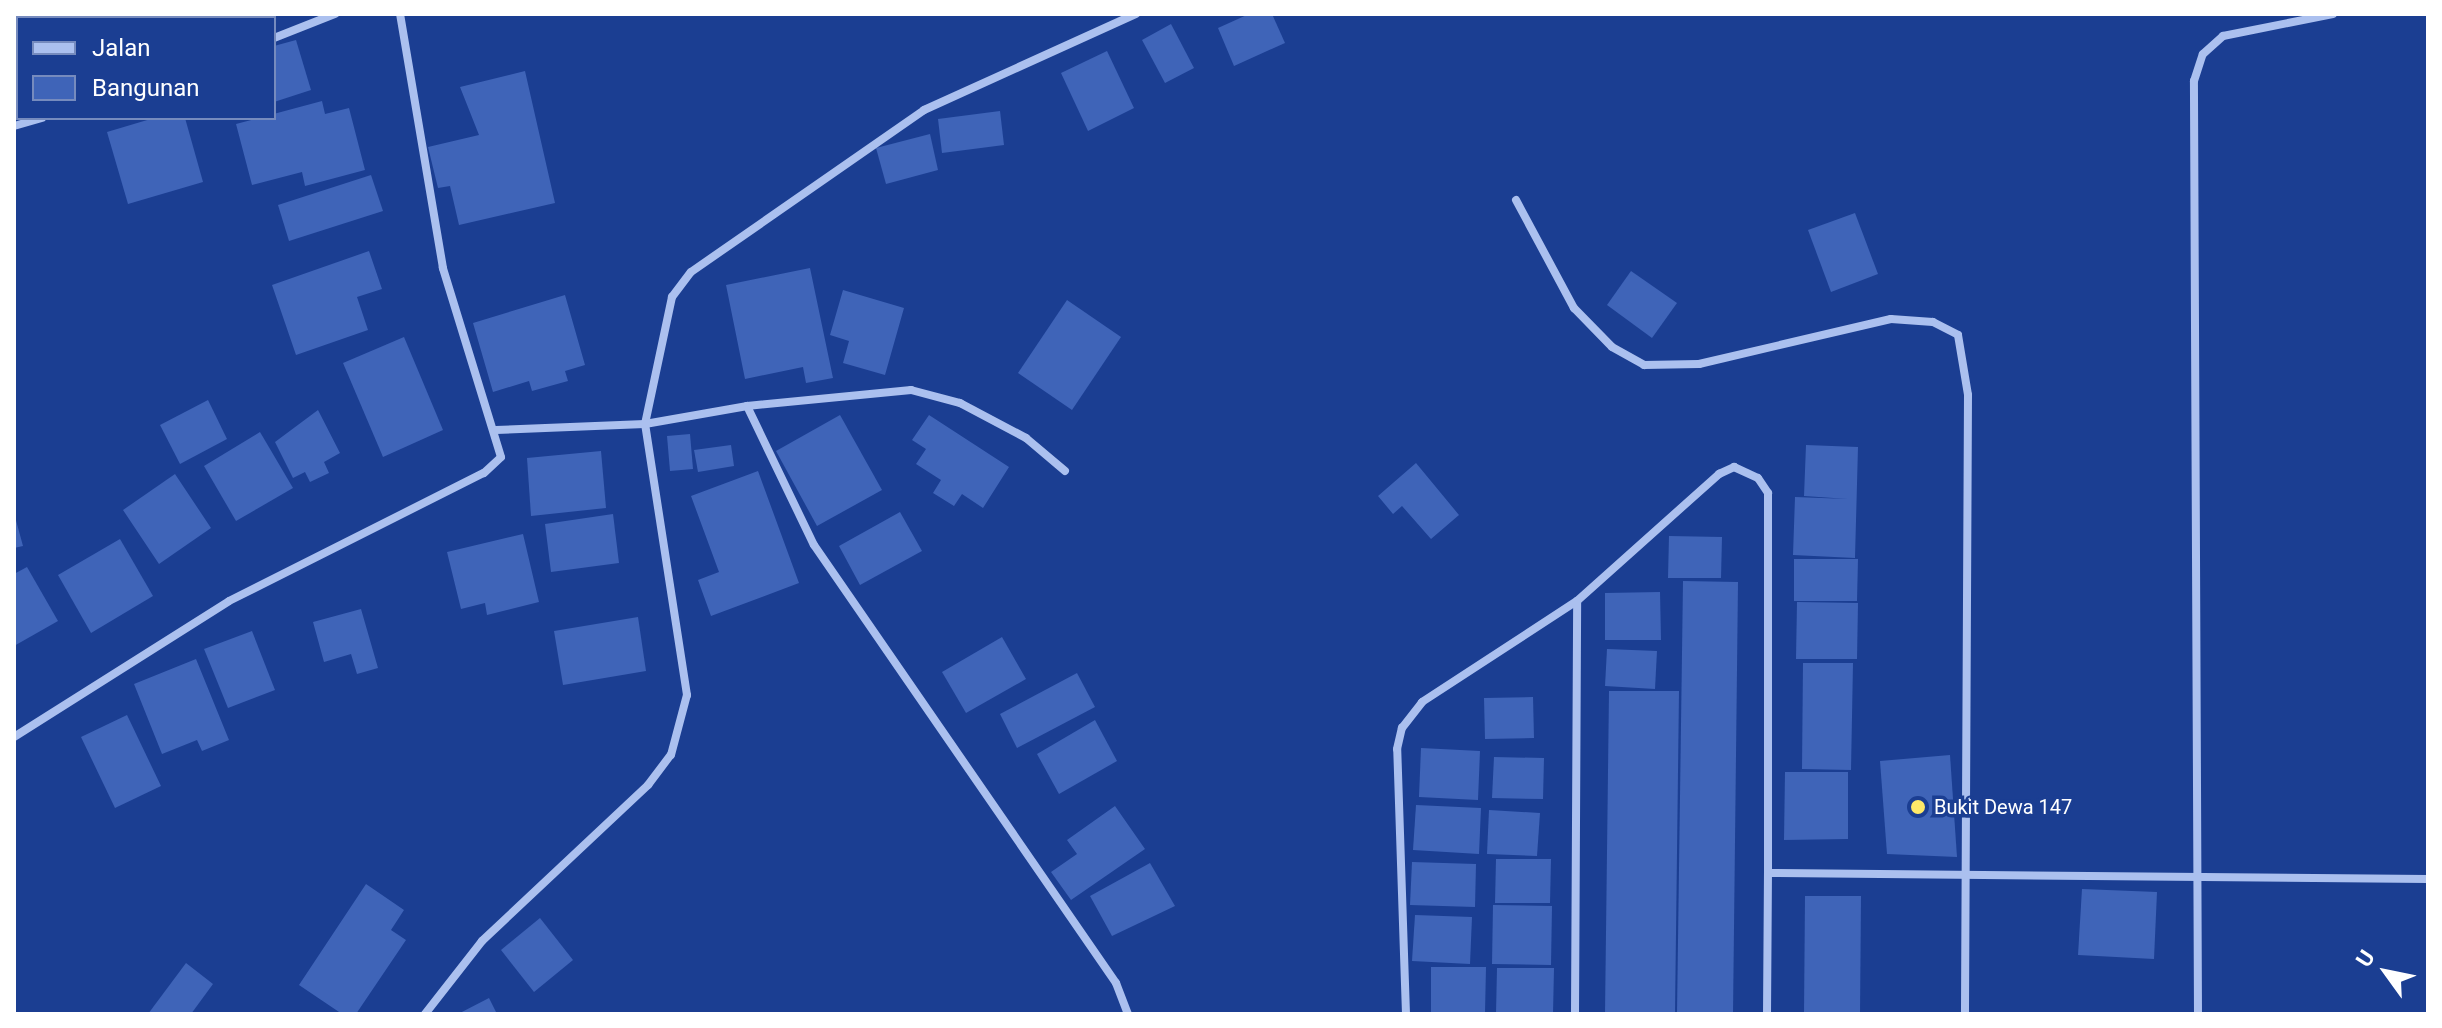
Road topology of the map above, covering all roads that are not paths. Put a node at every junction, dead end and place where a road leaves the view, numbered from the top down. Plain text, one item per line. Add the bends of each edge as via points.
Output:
1 (335, 14) edge
2 (400, 14) edge
3 (1136, 14) edge
4 (2333, 14) edge
5 (276, 37) edge
6 (35, 120) edge
7 (14, 126) edge
8 (1516, 200) dead end
9 (747, 406) junction
10 (645, 424) junction
11 (496, 430) junction
12 (1065, 471) dead end
13 (1577, 601) junction
14 (14, 737) edge
15 (1768, 873) junction
16 (1965, 873) junction
17 (2199, 876) junction
18 (2428, 879) edge
19 (425, 1014) edge
20 (1128, 1014) edge
21 (1406, 1014) edge
22 (1575, 1014) edge
23 (1767, 1014) edge
24 (1965, 1014) edge
25 (2198, 1014) edge

1 - 5 street
2 - 11 street via 443,268
3 - 10 street via 924,110 691,272 672,297
4 - 17 street via 2223,36 2203,54 2194,81
6 - 7 street
8 - 16 street via 1574,308 1612,347 1644,365 1699,364 1891,319 1933,322 1958,335 1968,395
9 - 10 street
9 - 12 street via 911,390 973,410 1026,438
9 - 20 street via 814,545 1116,983
10 - 11 street
10 - 19 street via 687,695 671,755 648,785 482,941
11 - 14 street via 501,457 484,473 229,601
13 - 15 street via 1719,474 1734,467 1758,478 1768,493
13 - 21 street via 1422,702 1402,728 1397,749
13 - 22 street
15 - 16 street
15 - 23 street
16 - 17 street
16 - 24 street
17 - 18 street
17 - 25 street

